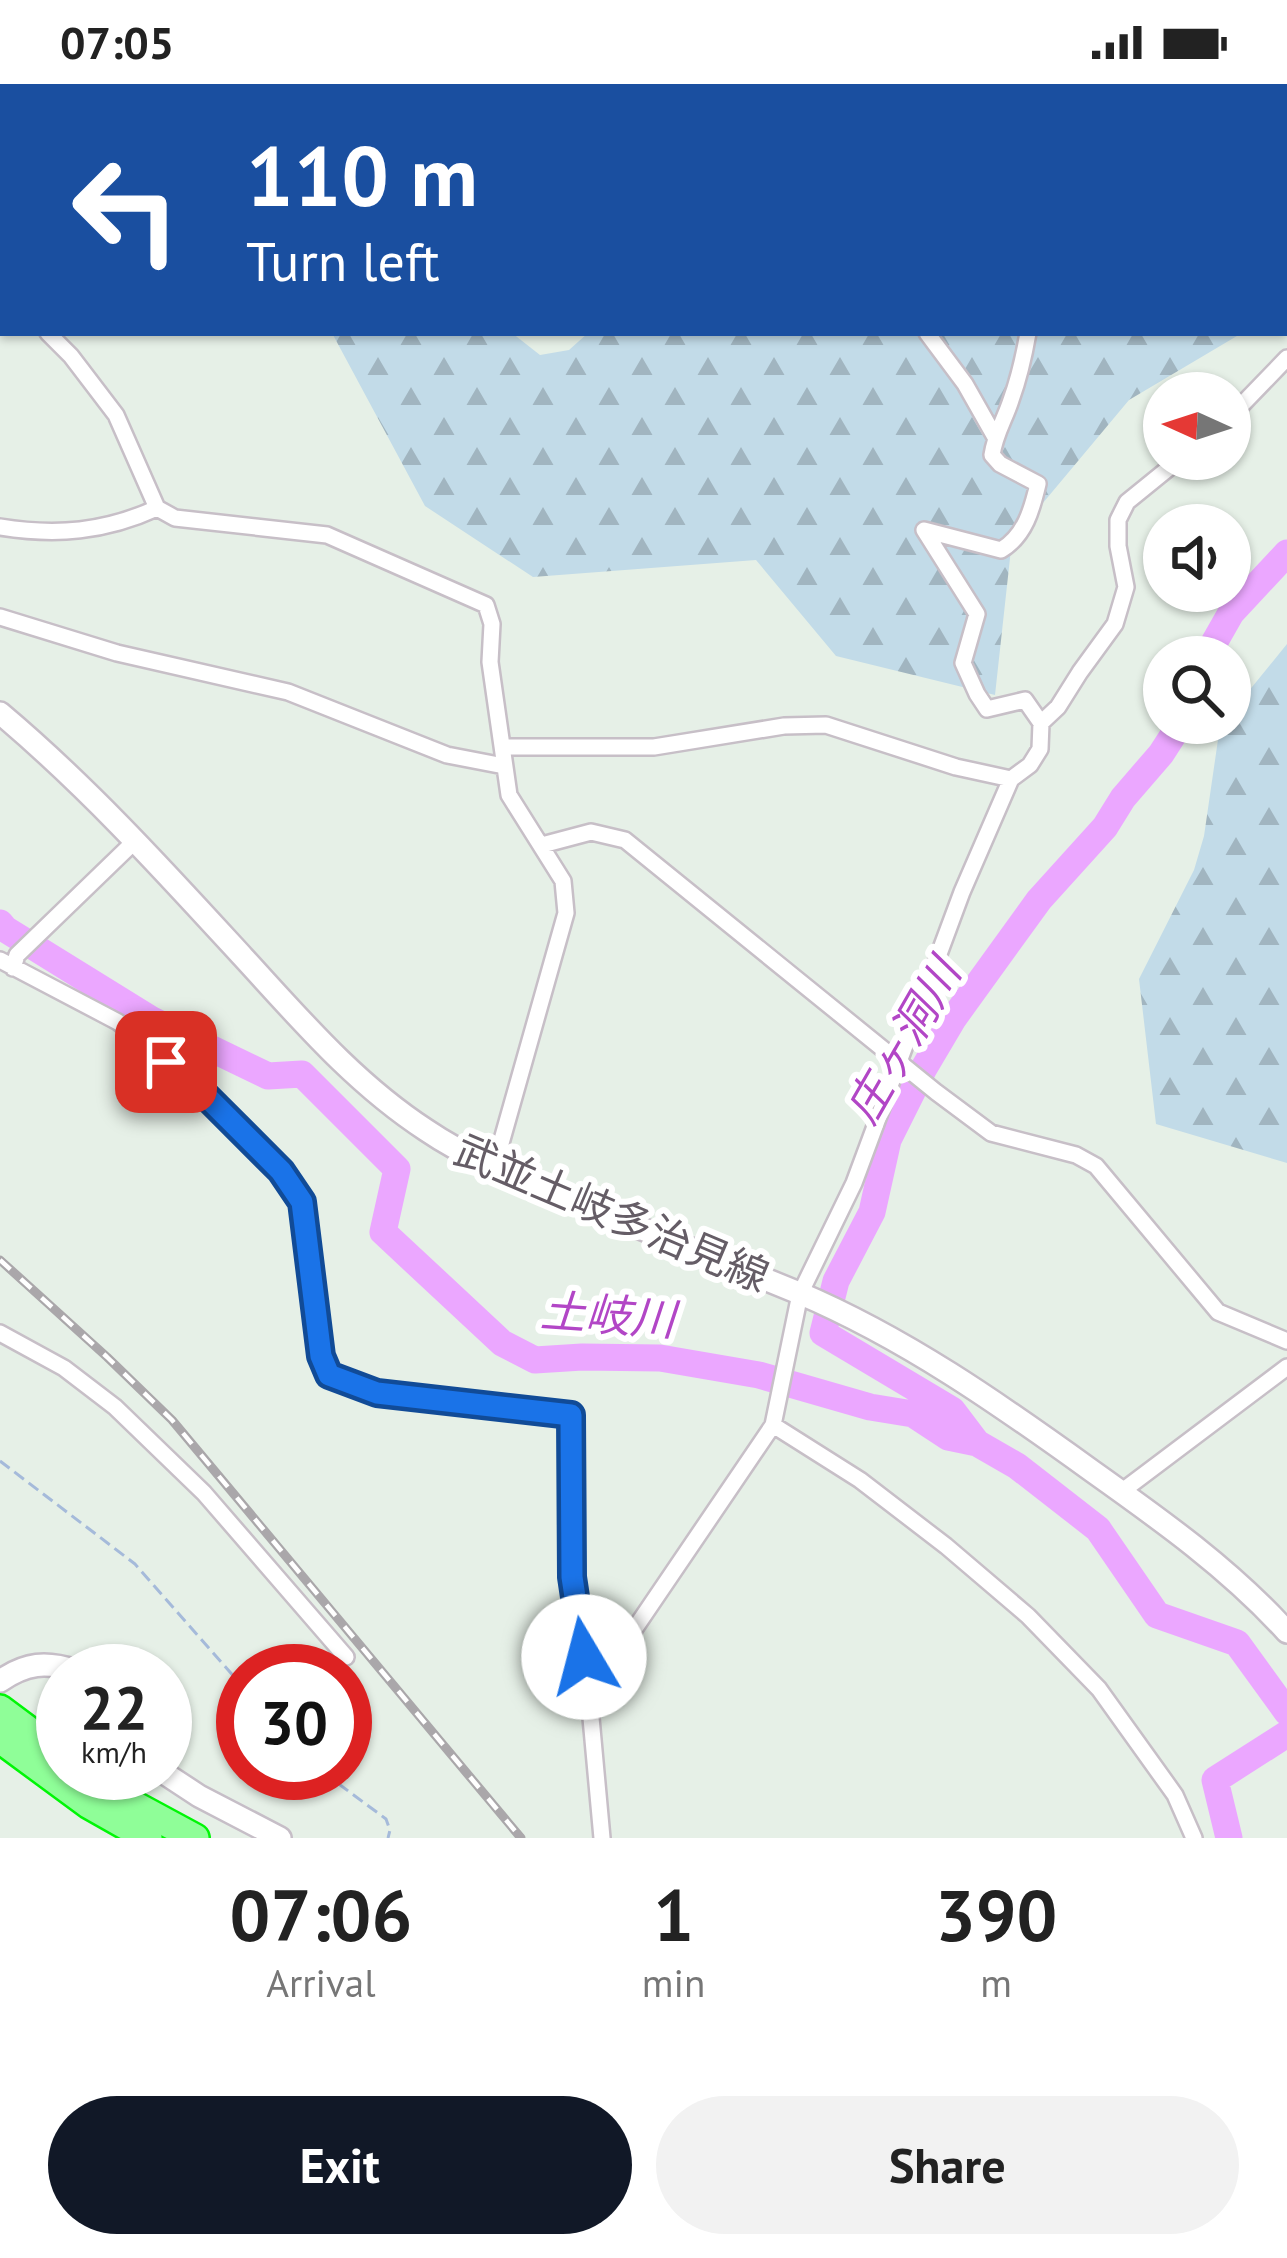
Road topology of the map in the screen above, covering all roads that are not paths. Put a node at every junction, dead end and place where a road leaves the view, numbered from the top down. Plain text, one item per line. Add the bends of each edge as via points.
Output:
1 (51, 336) edge
2 (930, 336) edge
3 (1028, 336) edge
4 (1287, 358) edge
5 (1251, 395) edge
6 (995, 437) junction
7 (1154, 480) edge
8 (157, 508) junction
9 (0, 527) edge
10 (0, 617) edge
11 (0, 713) edge
12 (1041, 723) junction
13 (503, 747) junction
14 (504, 766) junction
15 (1011, 779) junction
16 (542, 845) junction
17 (129, 846) junction
18 (10, 961) edge
19 (898, 1061) junction
20 (494, 1168) junction
21 (802, 1298) junction
22 (0, 1333) edge
23 (1287, 1341) edge
24 (1287, 1367) edge
25 (773, 1425) junction
26 (1121, 1492) junction
27 (1287, 1632) edge
28 (335, 1644) edge
29 (36, 1664) edge
30 (0, 1681) edge
31 (589, 1696) junction
32 (0, 1709) edge
33 (36, 1736) edge
34 (0, 1739) edge
35 (192, 1791) edge
36 (126, 1800) edge
37 (148, 1838) edge
38 (195, 1838) edge
39 (280, 1838) edge
40 (602, 1838) edge
41 (1194, 1838) edge

1 - 8 street via 116,416
2 - 6 street
3 - 6 street
4 - 5 street
6 - 12 street via 992,455 1000,464 1038,484 1014,542 1001,550 925,530 977,614 963,663 977,694 987,709 1025,700
7 - 12 street via 1118,520 1126,587 1115,624
8 - 9 street via 75,532
8 - 13 street via 175,518 327,535 486,605
10 - 14 street via 288,692 447,755
11 - 17 main road, 武並土岐多治見線 via 48,753
12 - 15 street via 1040,749
13 - 14 street
13 - 15 street via 654,747 826,725
14 - 16 street via 509,795
15 - 19 street
16 - 19 street via 591,832 625,840
16 - 20 street via 563,880 566,913
17 - 18 street
17 - 20 main road, 武並土岐多治見線 via 338,1060 399,1112
18 - 31 street via 118,1022 281,1171 302,1202 329,1375 377,1393 571,1415 572,1577
19 - 21 street
19 - 23 street via 991,1133 1096,1166 1218,1312
20 - 21 main road, 武並土岐多治見線
21 - 25 street
21 - 26 main road, 武並土岐多治見線 via 920,1353
22 - 28 street via 115,1407 204,1493
24 - 26 street
25 - 31 street
25 - 41 street via 860,1480 1028,1616 1099,1689 1175,1795
26 - 27 main road, 武並土岐多治見線 via 1191,1542
29 - 30 main road
31 - 40 street
32 - 33 highway
34 - 37 highway
35 - 39 main road
36 - 38 highway

